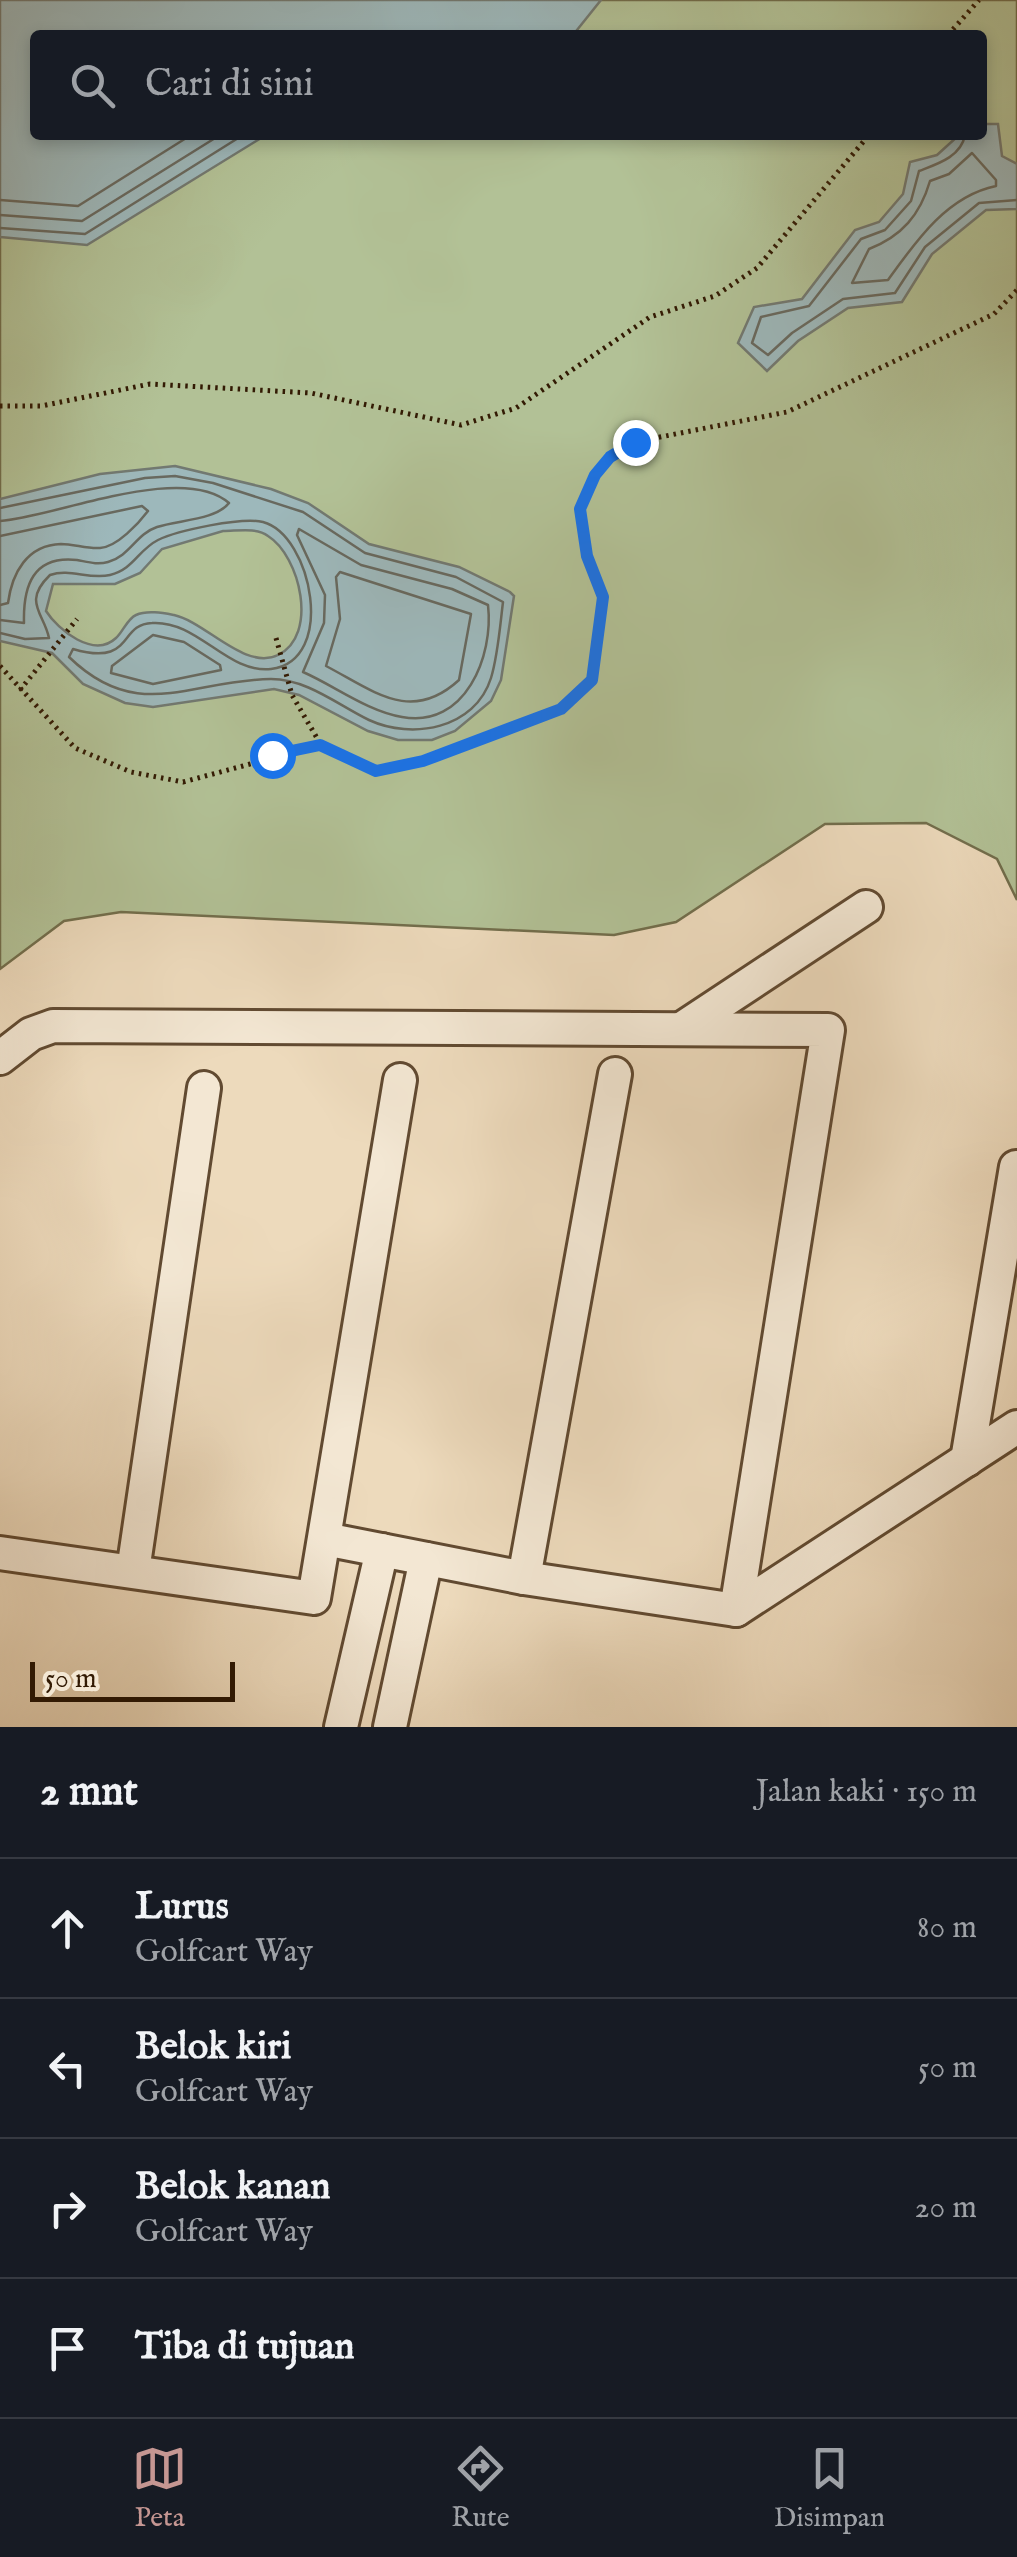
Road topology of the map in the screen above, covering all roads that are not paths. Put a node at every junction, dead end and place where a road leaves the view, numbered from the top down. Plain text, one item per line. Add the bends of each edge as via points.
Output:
1 (866, 908) dead end
2 (681, 1030) junction
3 (0, 1058) edge
4 (615, 1074) dead end
5 (400, 1080) dead end
6 (204, 1088) dead end
7 (1016, 1167) edge
8 (1017, 1427) edge
9 (967, 1460) junction
10 (325, 1539) junction
11 (382, 1550) junction
12 (0, 1552) edge
13 (426, 1559) junction
14 (133, 1570) junction
15 (524, 1578) junction
16 (736, 1610) junction
17 (341, 1727) edge
18 (390, 1727) edge

1 - 2 street
2 - 3 street via 53,1026
2 - 16 street via 828,1030
4 - 15 street
5 - 10 street
6 - 14 street
7 - 9 street
8 - 9 street
9 - 16 street
10 - 11 street
10 - 14 street via 314,1598
11 - 13 street
11 - 17 street
12 - 14 street
13 - 15 street
13 - 18 street
15 - 16 street

